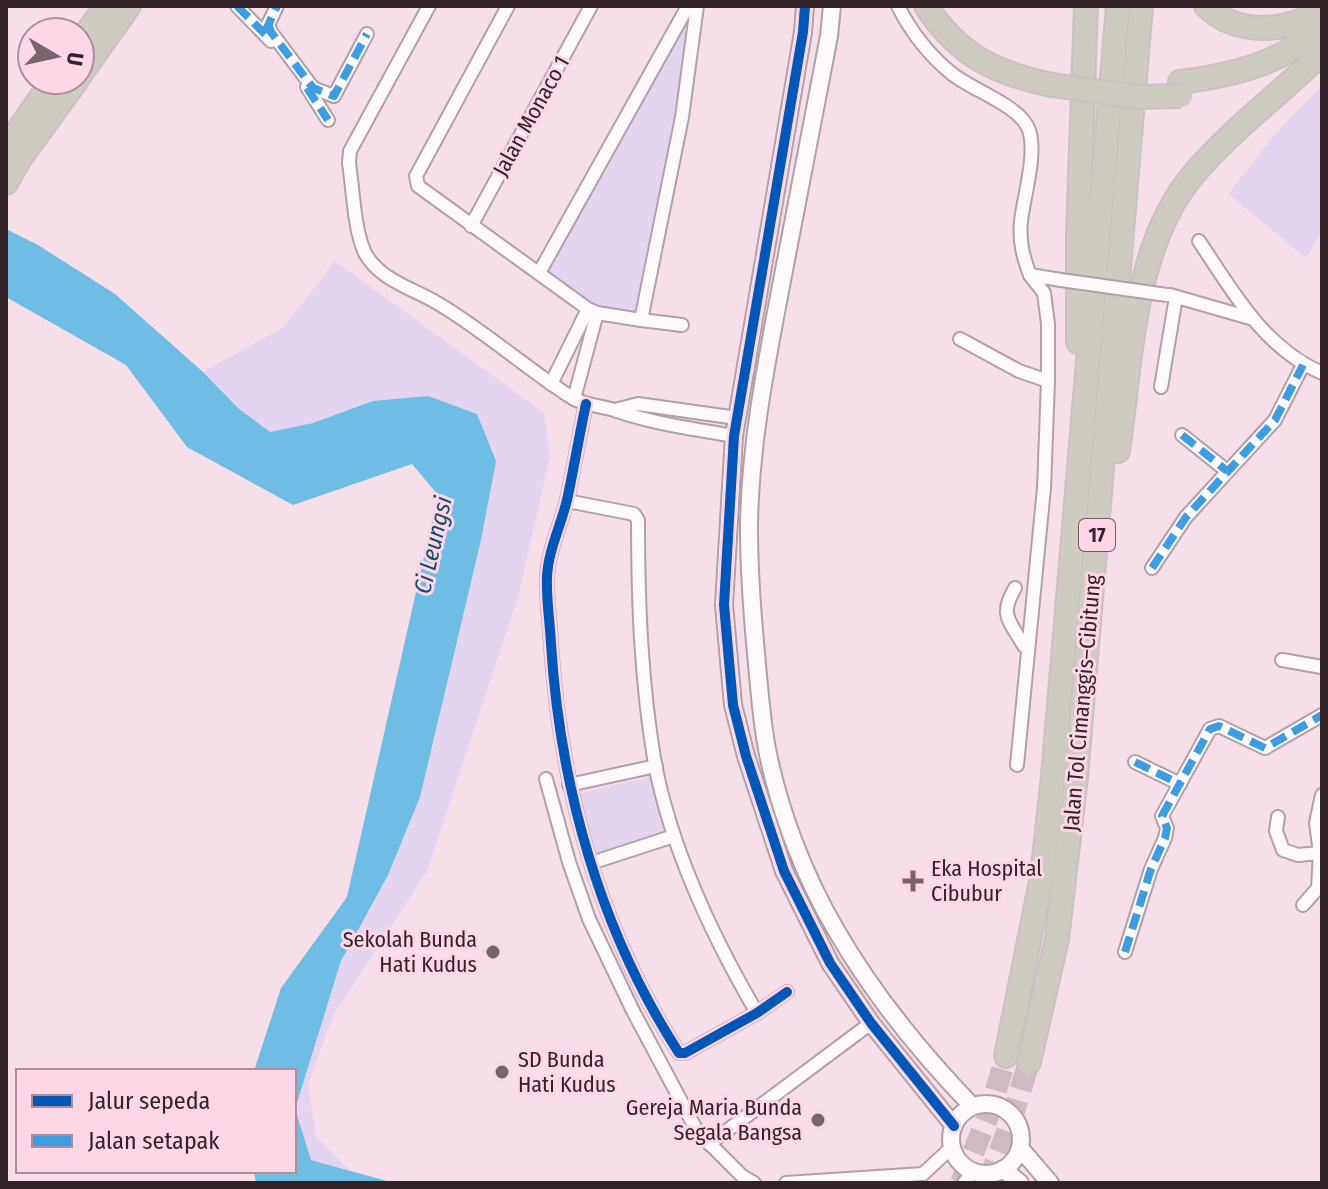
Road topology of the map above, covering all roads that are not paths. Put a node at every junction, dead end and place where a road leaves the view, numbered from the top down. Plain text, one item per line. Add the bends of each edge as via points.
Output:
1 (129, 6) edge
2 (237, 6) edge
3 (277, 6) edge
4 (429, 6) edge
5 (508, 6) edge
6 (591, 6) edge
7 (688, 6) edge
8 (697, 6) edge
9 (805, 6) edge
10 (832, 6) edge
11 (898, 6) edge
12 (926, 6) edge
13 (940, 6) edge
14 (1086, 6) edge
15 (1118, 6) edge
16 (1141, 6) edge
17 (1206, 6) edge
18 (1322, 8) edge
19 (1322, 21) edge
20 (267, 28) junction
21 (803, 32) junction
22 (367, 34) dead end
23 (829, 36) junction
24 (1322, 41) edge
25 (96, 53) edge
26 (1322, 53) edge
27 (1051, 79) junction
28 (1181, 89) junction
29 (42, 96) edge
30 (65, 96) edge
31 (328, 120) dead end
32 (6, 148) edge
33 (6, 183) edge
34 (471, 226) junction
35 (1199, 241) dead end
36 (539, 273) junction
37 (1030, 275) junction
38 (1171, 296) junction
39 (593, 311) junction
40 (1250, 318) junction
41 (641, 320) junction
42 (682, 325) dead end
43 (960, 339) dead end
44 (1303, 365) junction
45 (1322, 373) edge
46 (1048, 381) junction
47 (551, 384) junction
48 (1161, 387) dead end
49 (580, 402) junction
50 (675, 409) junction
51 (615, 410) junction
52 (737, 418) junction
53 (673, 426) junction
54 (1182, 435) dead end
55 (734, 436) junction
56 (1227, 471) junction
57 (1079, 496) junction
58 (567, 501) junction
59 (1152, 568) dead end
60 (1015, 588) dead end
61 (753, 618) junction
62 (725, 622) junction
63 (1022, 646) junction
64 (756, 652) junction
65 (727, 659) junction
66 (1282, 660) dead end
67 (1322, 667) edge
68 (1086, 678) junction
69 (1322, 715) edge
70 (1135, 762) dead end
71 (1017, 765) dead end
72 (656, 766) junction
73 (546, 779) dead end
74 (1180, 784) junction
75 (569, 785) junction
76 (1322, 795) edge
77 (1278, 817) dead end
78 (674, 836) junction
79 (1320, 853) edge
80 (591, 863) junction
81 (1303, 905) dead end
82 (1125, 952) dead end
83 (787, 992) dead end
84 (757, 1013) junction
85 (871, 1023) junction
86 (1006, 1056) tunnel mouth
87 (1029, 1062) tunnel mouth
88 (972, 1106) junction
89 (954, 1126) junction
90 (709, 1144) junction
91 (952, 1147) junction
92 (1020, 1148) junction
93 (1003, 1169) junction
94 (968, 1178) edge
95 (924, 1179) edge
96 (754, 1183) edge
97 (786, 1183) edge
98 (1020, 1183) edge
99 (1050, 1183) edge

1 - 25 highway
2 - 20 street
3 - 20 street
4 - 47 street via 350,151 361,240 377,268 438,303
5 - 34 street via 416,176 418,186
6 - 34 street, Jalan Monaco 1
7 - 36 street
8 - 41 street via 682,117
9 - 21 street
10 - 23 street
11 - 37 street via 932,57 1021,117 1029,130 1021,251
12 - 27 highway via 939,26 989,67 1018,77
13 - 27 highway via 983,48
14 - 57 highway via 1078,233
15 - 57 highway, Jalan Tol Cimanggis–Cibitung / 17
16 - 68 highway, Jalan Tol Cimanggis–Cibitung / 17
17 - 18 highway via 1237,25 1264,29 1287,26
19 - 28 highway via 1285,52 1257,66
20 - 22 street via 313,88 334,96
20 - 31 street
21 - 23 street via 816,7 827,16
21 - 52 street
23 - 61 street via 753,466
24 - 28 highway via 1262,79 1225,91
26 - 68 highway via 1191,177 1160,232 1140,297
27 - 28 highway
29 - 32 highway
30 - 33 highway
34 - 36 street
35 - 40 street
36 - 39 street
37 - 38 street, bridge
37 - 46 street via 1044,293
38 - 40 street
38 - 48 street
39 - 41 street
39 - 47 street
39 - 49 street
40 - 44 street
41 - 42 street
43 - 46 street
44 - 45 street
44 - 56 street via 1275,420
46 - 63 street via 1032,622
47 - 49 street
49 - 51 street
49 - 58 street
50 - 51 street via 638,404
50 - 52 street
50 - 53 street
51 - 53 street
52 - 55 street
53 - 55 street
54 - 56 street
55 - 62 street
56 - 59 street via 1186,517
57 - 86 highway, Jalan Tol Cimanggis–Cibitung / 17 via 1042,876
58 - 72 street via 634,514 638,520 642,668
58 - 75 street via 547,577 554,692
60 - 63 street via 1006,613
61 - 62 street via 740,630
61 - 64 street
62 - 65 street
63 - 71 street
64 - 65 street via 739,650
64 - 88 street via 767,752 809,876 883,1004
65 - 85 street via 746,756 784,871 830,963
66 - 67 street
68 - 87 highway, Jalan Tol Cimanggis–Cibitung / 17 via 1057,939
69 - 74 street via 1264,748 1213,727
70 - 74 street
72 - 75 street
72 - 78 street
73 - 90 street via 589,919 690,1118
74 - 82 street via 1162,816 1165,838
75 - 80 street
76 - 79 street via 1316,823
77 - 79 street via 1276,831 1283,850
78 - 80 street
78 - 84 street via 716,940
79 - 81 street via 1318,888
80 - 84 street via 626,958 679,1053
83 - 84 street
85 - 89 street
85 - 90 street
88 - 89 street
88 - 92 street via 991,1104 1009,1112 1019,1128
89 - 91 street
90 - 96 street
91 - 94 street
91 - 95 street
92 - 93 street
92 - 99 street
93 - 94 street
93 - 98 street
95 - 97 street

